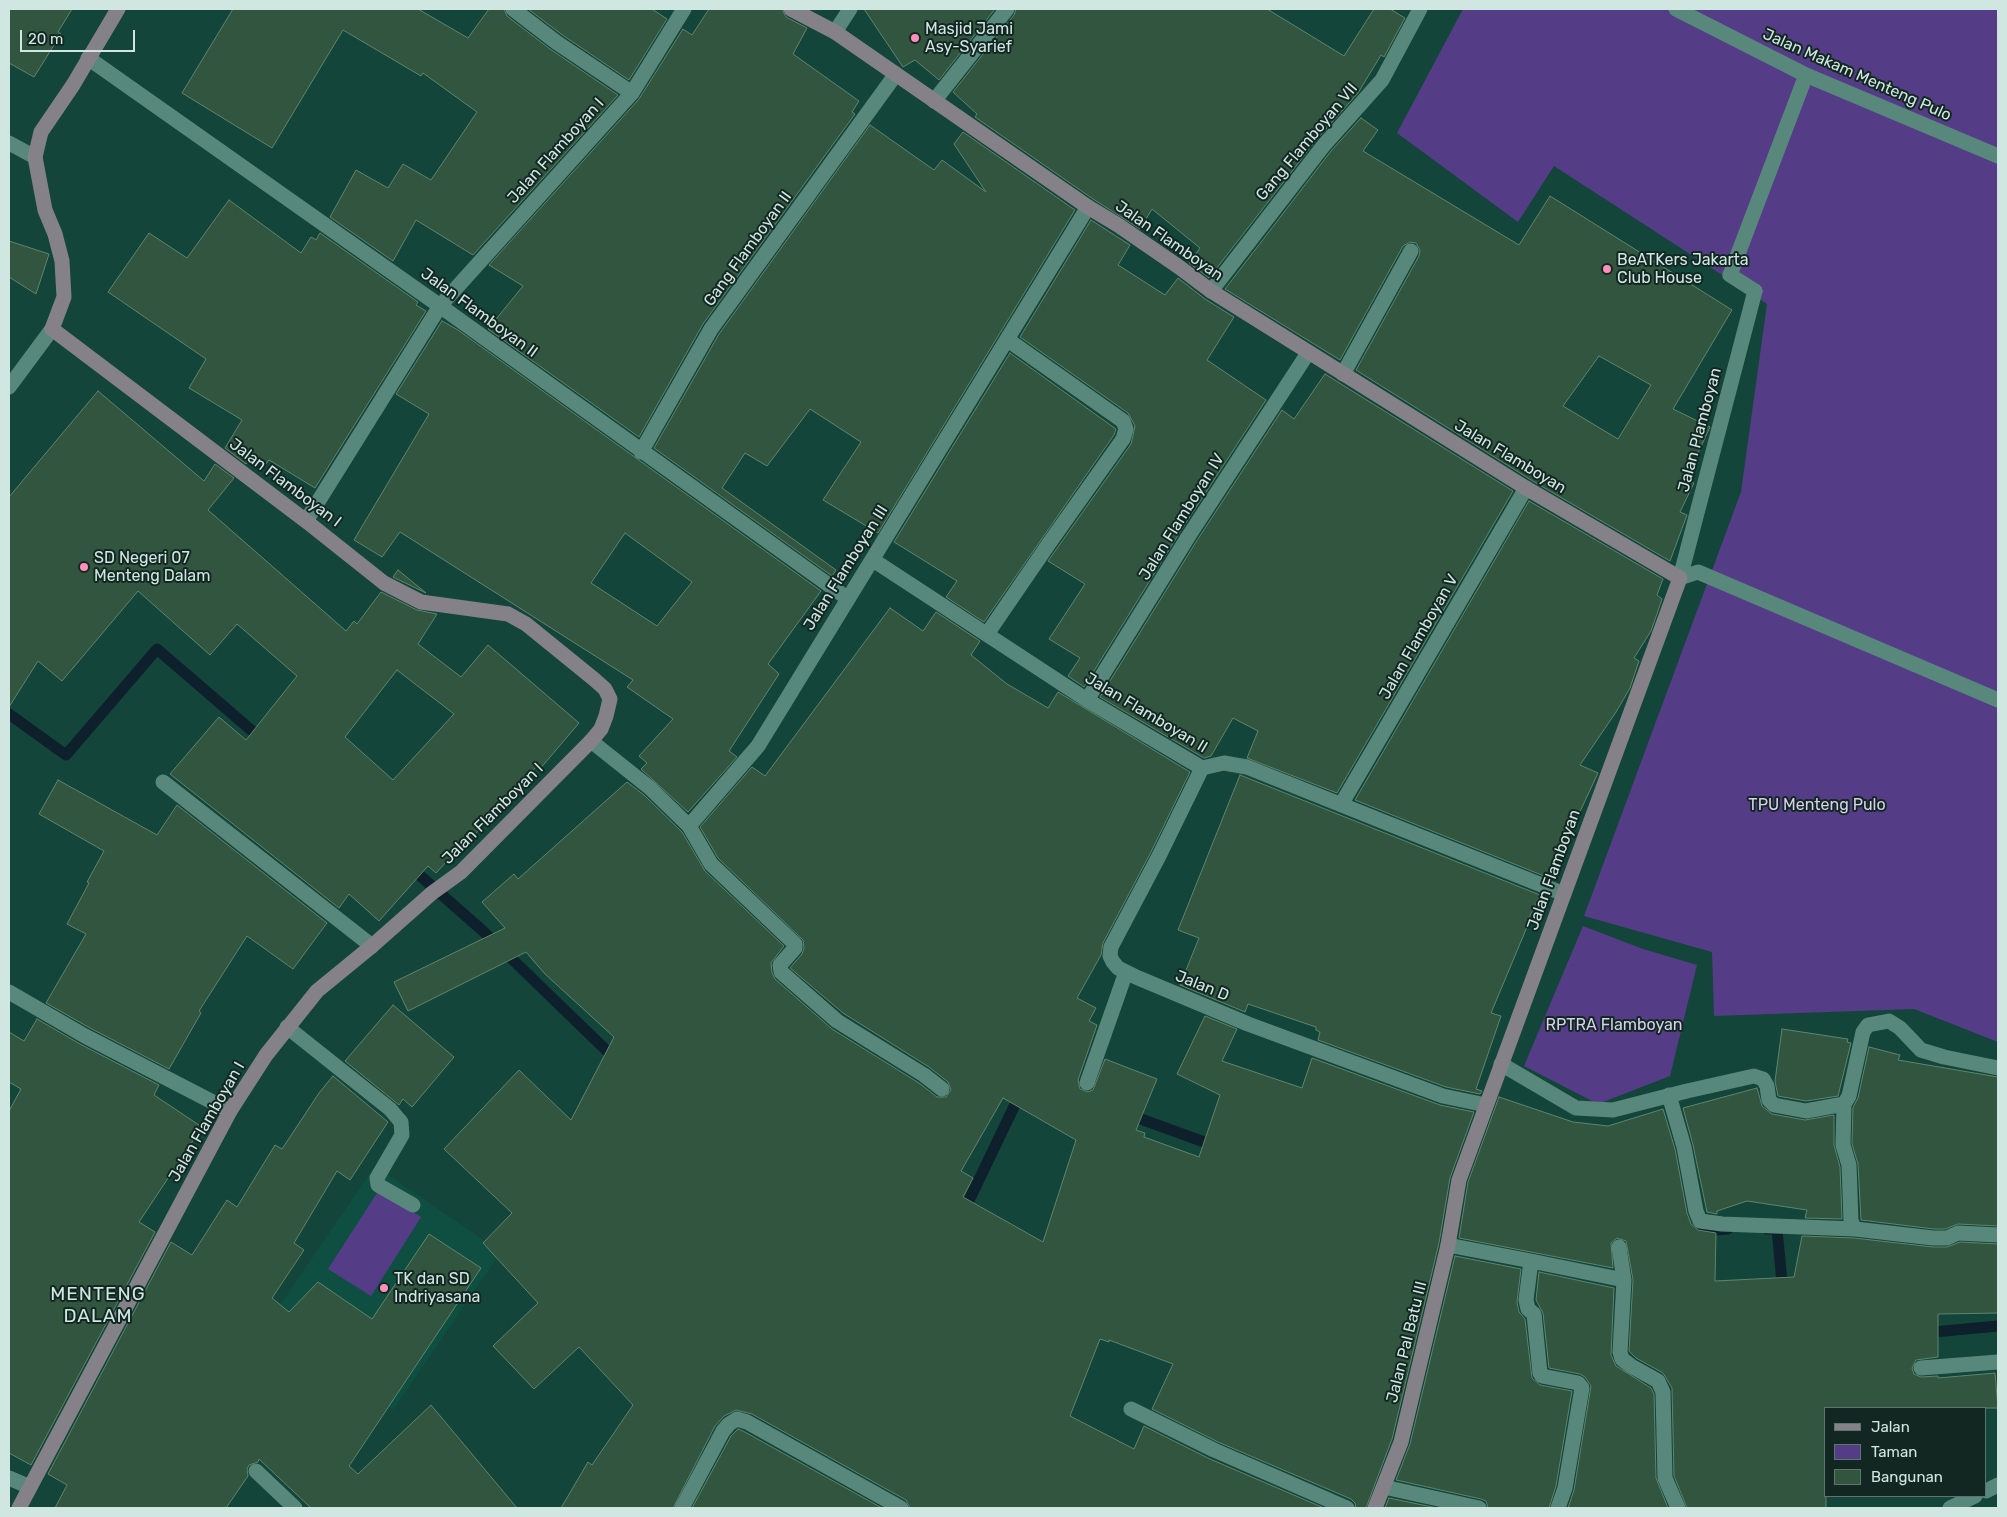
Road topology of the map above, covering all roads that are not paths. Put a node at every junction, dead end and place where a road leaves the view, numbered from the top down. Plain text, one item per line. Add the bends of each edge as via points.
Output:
1 (118, 9) edge
2 (513, 9) edge
3 (684, 9) edge
4 (791, 9) edge
5 (850, 9) edge
6 (1007, 9) edge
7 (1420, 9) edge
8 (1676, 9) edge
9 (835, 32) junction
10 (88, 58) junction
11 (896, 74) junction
12 (1806, 75) junction
13 (632, 93) junction
14 (934, 101) junction
15 (9, 143) edge
16 (1998, 156) edge
17 (35, 157) junction
18 (1088, 207) junction
19 (1411, 251) dead end
20 (1211, 291) junction
21 (440, 306) junction
22 (52, 329) junction
23 (1008, 340) junction
24 (1308, 353) junction
25 (1343, 374) junction
26 (9, 387) edge
27 (641, 452) junction
28 (1526, 488) junction
29 (306, 521) junction
30 (873, 560) junction
31 (1680, 578) junction
32 (847, 598) junction
33 (987, 634) junction
34 (1087, 700) junction
35 (1998, 700) edge
36 (591, 741) junction
37 (1202, 768) junction
38 (163, 782) dead end
39 (1342, 804) junction
40 (689, 826) junction
41 (1564, 894) junction
42 (372, 946) junction
43 (1126, 972) junction
44 (9, 992) edge
45 (288, 1027) junction
46 (1501, 1064) junction
47 (1998, 1068) edge
48 (1088, 1083) dead end
49 (942, 1089) dead end
50 (1669, 1095) junction
51 (1844, 1104) junction
52 (1486, 1105) junction
53 (230, 1111) junction
54 (1459, 1180) joint
55 (413, 1205) dead end
56 (1855, 1229) junction
57 (1998, 1234) edge
58 (1448, 1245) junction
59 (1619, 1247) dead end
60 (1531, 1262) junction
61 (1624, 1280) junction
62 (1998, 1362) edge
63 (1921, 1368) dead end
64 (1131, 1409) dead end
65 (256, 1471) dead end
66 (9, 1478) edge
67 (30, 1487) junction
68 (1384, 1487) junction
69 (1973, 1497) edge
70 (18, 1508) edge
71 (295, 1508) edge
72 (682, 1508) edge
73 (901, 1508) edge
74 (1347, 1508) edge
75 (1375, 1508) edge
76 (1479, 1508) edge
77 (1558, 1508) edge
78 (1678, 1508) edge
79 (1950, 1508) edge

1 - 10 street
2 - 13 street
3 - 13 street, Jalan Flamboyan I
4 - 9 street, Jalan Flamboyan
5 - 9 street
6 - 14 street
7 - 20 street, Gang Flamboyan VII via 1382,80 1324,145
8 - 12 street, Jalan Makam Menteng Pulo
9 - 11 street, Jalan Flamboyan
10 - 17 street via 41,132
10 - 21 street, Jalan Flamboyan II
11 - 14 street, Jalan Flamboyan
11 - 27 street, Gang Flamboyan II via 711,329
12 - 16 street, Jalan Makam Menteng Pulo
12 - 31 street, Jalan Plamboyan via 1730,275 1755,291
13 - 21 street, Jalan Flamboyan I
14 - 18 street, Jalan Flamboyan
15 - 17 street
17 - 22 street via 45,210 62,261 64,296
18 - 20 street, Jalan Flamboyan via 1118,224
18 - 23 street, Jalan Flamboyan III
19 - 25 street
20 - 24 street, Jalan Flamboyan
21 - 27 street, Jalan Flamboyan II
21 - 29 street, Jalan Flamboyan I
22 - 26 street
22 - 29 street, Jalan Flamboyan I
23 - 30 street, Jalan Flamboyan III
23 - 33 street via 1122,421 1126,430 1123,439
24 - 25 street, Jalan Flamboyan
24 - 34 street, Jalan Flamboyan IV
25 - 28 street, Jalan Flamboyan
27 - 32 street, Jalan Flamboyan II
28 - 31 street, Jalan Flamboyan
28 - 39 street, Jalan Flamboyan V
29 - 36 street, Jalan Flamboyan I via 384,583 421,602 508,614 526,624 605,689 610,700 606,716
30 - 32 street, Jalan Flamboyan III
30 - 33 street, Jalan Flamboyan II
31 - 35 street via 1698,572
31 - 41 street, Jalan Flamboyan
32 - 40 street, Jalan Flamboyan III via 758,746
33 - 34 street, Jalan Flamboyan II
34 - 37 street, Jalan Flamboyan II
36 - 40 street via 650,788
36 - 42 street, Jalan Flamboyan I via 462,872 432,893
37 - 39 street, Jalan Flamboyan II via 1224,763 1247,767
37 - 43 street, Jalan D via 1111,947 1113,962
38 - 42 street
39 - 41 street, Jalan Flamboyan II
40 - 49 street via 711,864 795,944 780,966 782,972 837,1021
41 - 46 street, Jalan Flamboyan
42 - 45 street, Jalan Flamboyan I via 316,991
43 - 48 street
43 - 52 street, Jalan D via 1248,1024 1443,1096
44 - 53 street via 85,1036
45 - 53 street, Jalan Flamboyan I
45 - 55 street via 390,1109 401,1122 402,1134 376,1178 378,1185
46 - 50 street via 1576,1108 1612,1110
46 - 52 street, Jalan Flamboyan
47 - 51 street via 1921,1050 1889,1021 1868,1025 1863,1032 1849,1096
50 - 51 street via 1754,1076 1763,1079 1768,1086 1769,1100 1774,1105 1806,1111
50 - 56 street via 1700,1221
51 - 56 street via 1843,1145 1849,1165 1851,1221
52 - 54 street, Jalan Flamboyan
53 - 67 street, Jalan Flamboyan I
54 - 58 street, Jalan Pal Batu III
56 - 57 street via 1933,1238 1947,1238 1958,1233
58 - 60 street
58 - 68 street, Jalan Pal Batu III via 1401,1442
59 - 61 street
60 - 61 street
60 - 77 street via 1526,1300 1528,1309 1534,1314 1540,1373 1578,1383 1582,1388 1565,1488
61 - 78 street via 1620,1352 1622,1359 1631,1366 1658,1381 1663,1392 1665,1478
62 - 63 street
64 - 74 street via 1214,1450
65 - 71 street
66 - 67 street
67 - 70 street, Jalan Flamboyan I
68 - 75 street, Jalan Pal Batu III
68 - 76 street
69 - 79 street
72 - 73 street via 723,1431 737,1419

